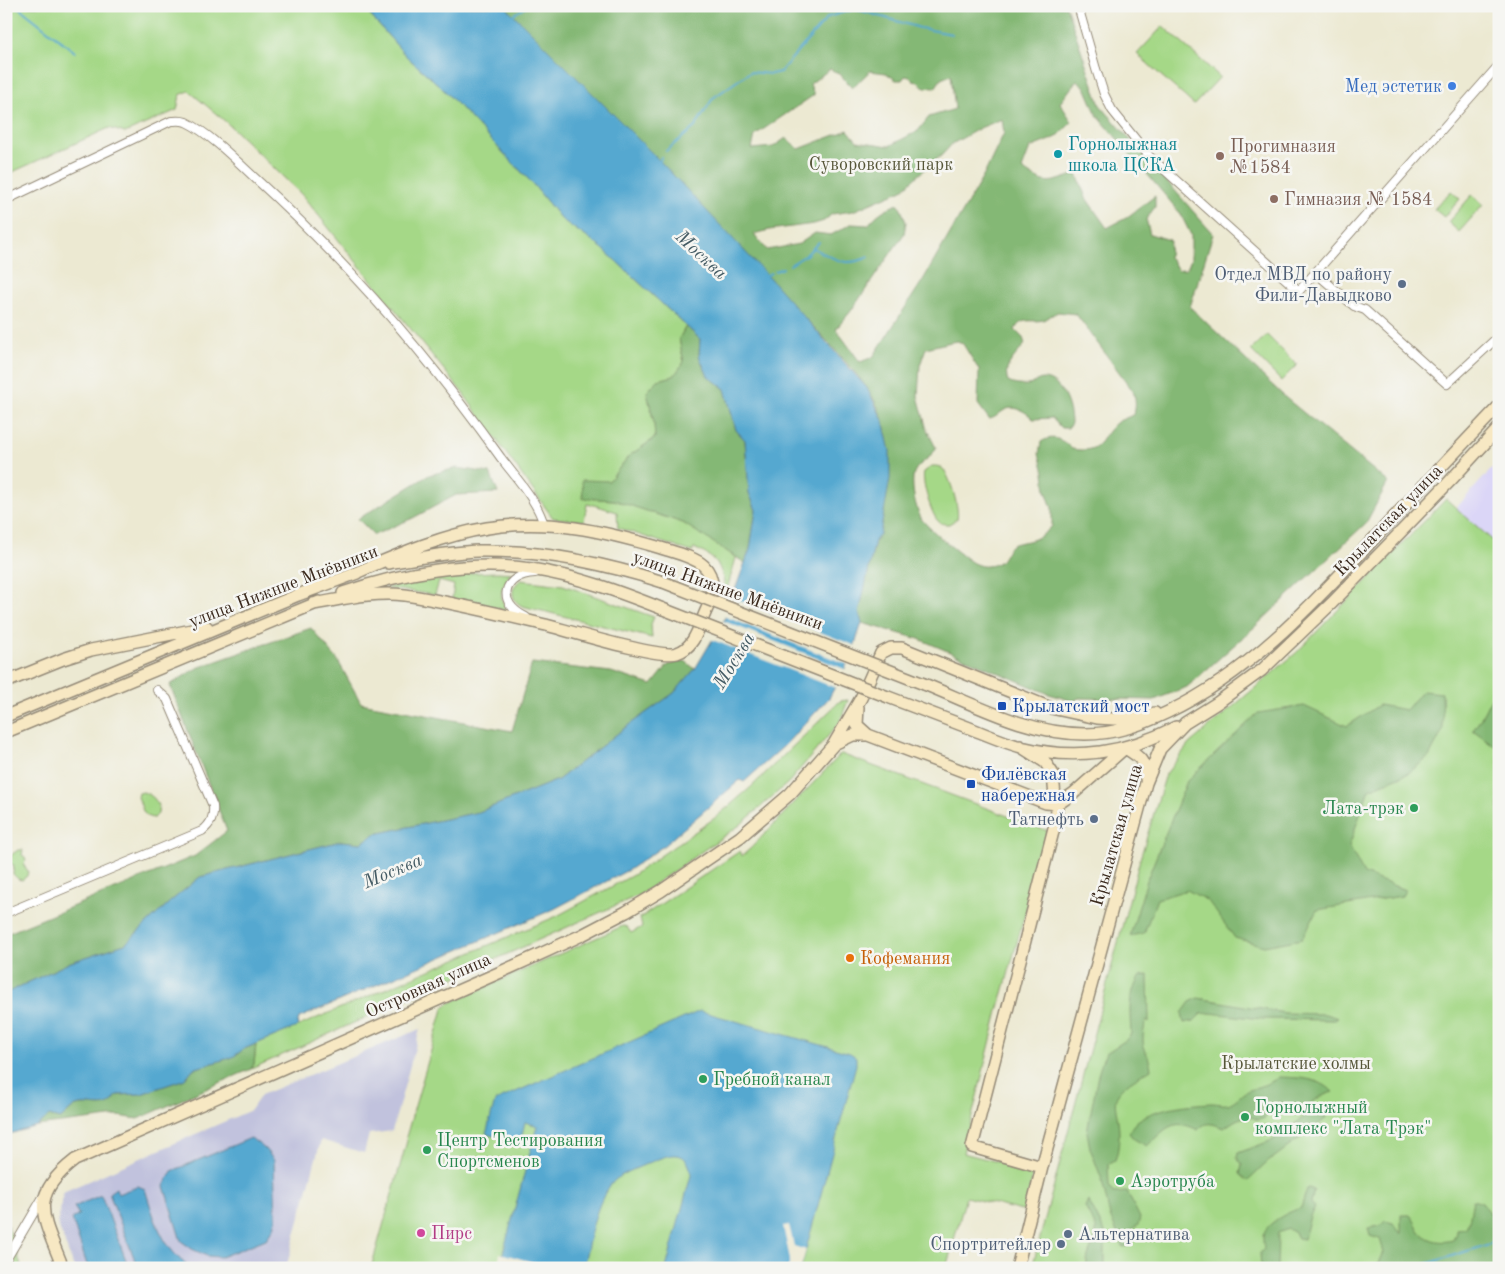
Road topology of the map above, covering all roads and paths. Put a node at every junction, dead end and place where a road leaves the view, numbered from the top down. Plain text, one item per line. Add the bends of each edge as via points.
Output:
1 (1078, 6) edge
2 (1499, 65) edge
3 (6, 200) edge
4 (1316, 273) junction
5 (1499, 336) edge
6 (1499, 406) edge
7 (1499, 428) edge
8 (544, 525) junction
9 (550, 573) junction
10 (351, 575) junction
11 (313, 604) junction
12 (240, 619) junction
13 (543, 625) junction
14 (6, 682) edge
15 (157, 690) dead end
16 (861, 698) junction
17 (1178, 707) junction
18 (6, 716) edge
19 (1185, 723) junction
20 (6, 732) edge
21 (868, 735) junction
22 (834, 744) junction
23 (1020, 746) junction
24 (1125, 748) junction
25 (1146, 782) junction
26 (1058, 804) junction
27 (6, 913) edge
28 (1042, 1167) junction
29 (62, 1169) junction
30 (50, 1173) dead end
31 (44, 1194) junction
32 (6, 1260) edge
33 (62, 1268) edge
34 (1017, 1268) edge

1 - 4 street via 1104,94 1112,110 1149,156 1299,291
2 - 4 street
3 - 8 street via 171,121 184,121 194,127 292,212 374,297 475,420 533,502
4 - 5 street via 1354,306 1365,310 1447,384
6 - 17 main road, Крылатская улица via 1322,593 1252,658 1207,692
7 - 19 main road, Крылатская улица via 1332,603 1262,670
8 - 10 main road via 503,526 461,533 406,551
8 - 13 main road via 571,526 616,535 684,556 704,565 712,590 711,601 693,640 686,649 670,655
9 - 11 main road, улица Нижние Мнёвники via 512,568 452,569 369,584
9 - 13 street via 530,574 512,580 506,593 512,608
9 - 23 main road, улица Нижние Мнёвники, bridge via 663,609
10 - 12 main road, улица Нижние Мнёвники
10 - 17 main road, улица Нижние Мнёвники, bridge via 387,564 479,551 589,561 663,582 1036,728 1062,733 1115,732 1141,725
11 - 13 main road via 362,596 404,595
11 - 20 main road, улица Нижние Мнёвники
12 - 14 main road via 91,650
12 - 18 main road, улица Нижние Мнёвники
15 - 27 street via 166,699 213,806 214,814 209,826
16 - 17 main road via 880,653 890,648 902,648 1051,708 1097,718 1130,718
16 - 21 main road via 857,725
16 - 22 main road
19 - 24 main road via 1156,738
19 - 25 main road, Крылатская улица via 1160,749
21 - 22 main road, Островная улица via 853,735
21 - 26 main road via 1046,803
22 - 29 main road, Островная улица via 790,794 747,832 626,912 503,971 95,1150
23 - 24 main road via 1065,754
23 - 26 main road via 1051,769
24 - 25 main road via 1143,761
24 - 26 main road
25 - 28 main road, Крылатская улица
26 - 28 main road via 972,1147
28 - 34 main road, Крылатская улица
29 - 30 street
29 - 31 main road, Островная улица
31 - 32 street
31 - 33 main road via 45,1219

